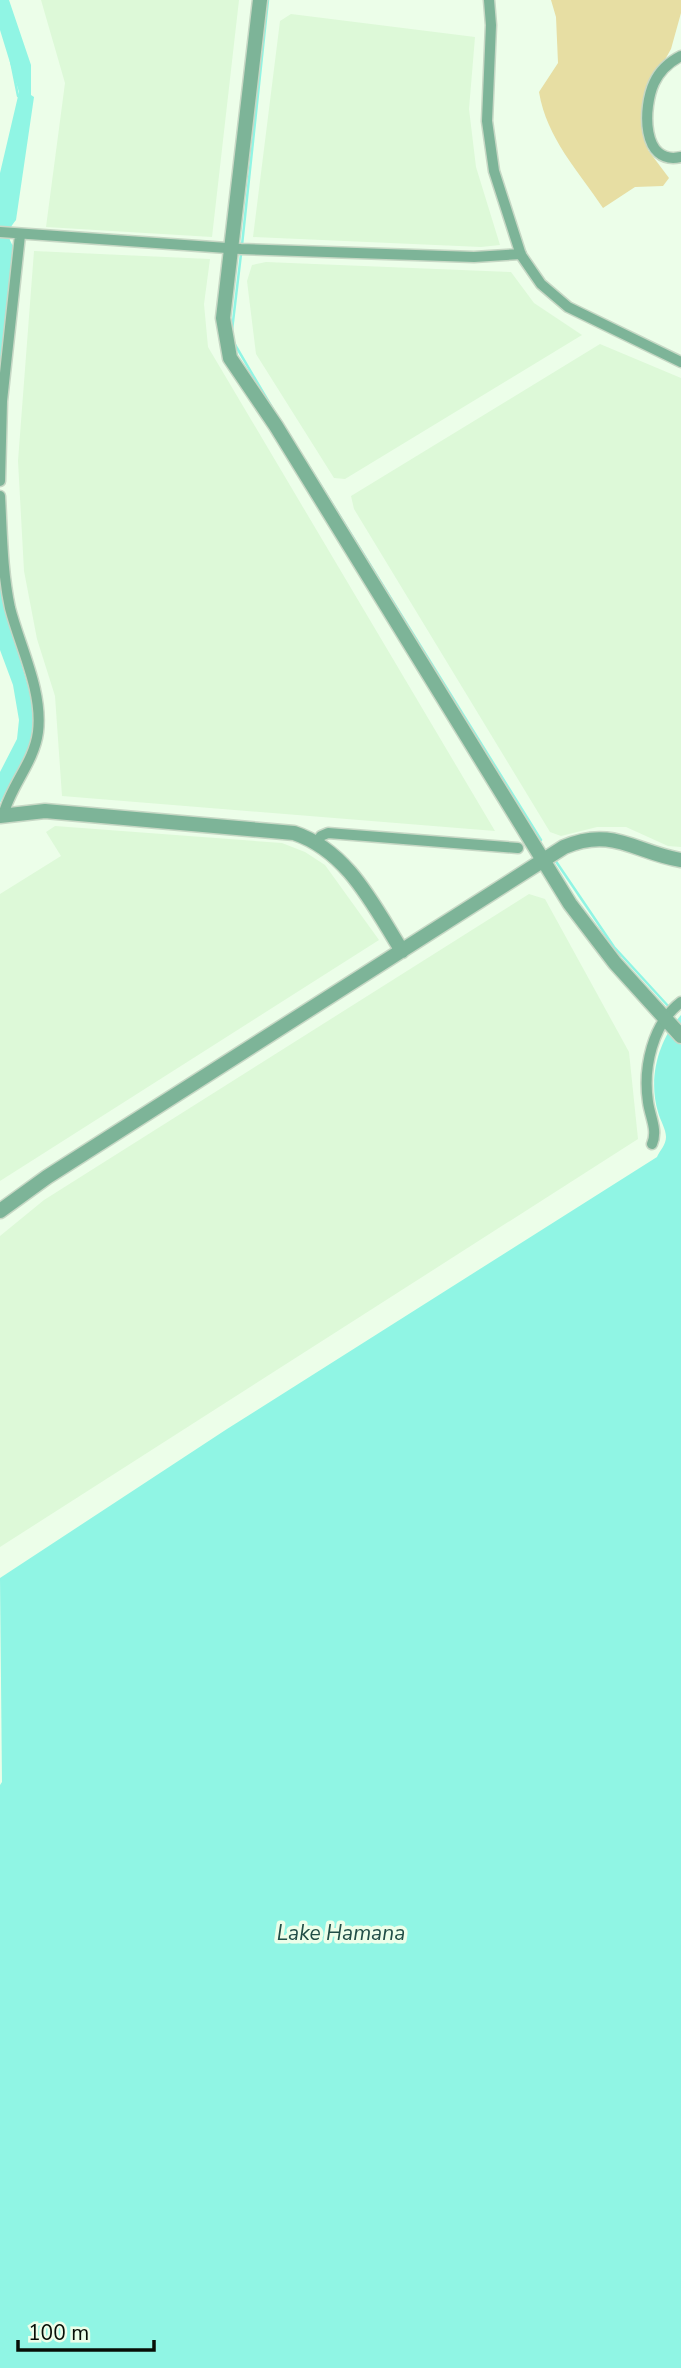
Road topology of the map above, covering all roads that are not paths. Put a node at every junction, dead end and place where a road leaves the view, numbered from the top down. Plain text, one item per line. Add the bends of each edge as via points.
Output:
1 (260, 0) edge
2 (489, 0) edge
3 (681, 56) edge
4 (681, 157) edge
5 (9, 233) edge
6 (233, 248) junction
7 (521, 254) junction
8 (681, 362) edge
9 (0, 481) edge
10 (0, 496) edge
11 (2, 816) edge
12 (317, 842) junction
13 (518, 848) dead end
14 (681, 860) edge
15 (543, 861) junction
16 (402, 951) junction
17 (681, 1002) edge
18 (667, 1020) junction
19 (681, 1036) edge
20 (652, 1144) dead end
21 (0, 1211) edge

1 - 6 street
2 - 7 street via 487,121 494,171
3 - 4 street via 655,81 649,135 659,155
5 - 6 street
5 - 9 street
6 - 7 street via 474,257
6 - 15 street via 222,318 230,358
7 - 8 street via 541,284 568,307
10 - 11 street via 9,604 38,723 33,752
11 - 12 street via 45,811 262,828
12 - 13 street via 328,833
12 - 16 street via 345,864
14 - 15 street via 606,838 574,843
15 - 16 street
15 - 18 street via 599,944
16 - 21 street
17 - 18 street
18 - 19 street
18 - 20 street via 653,1044 647,1070 655,1134

